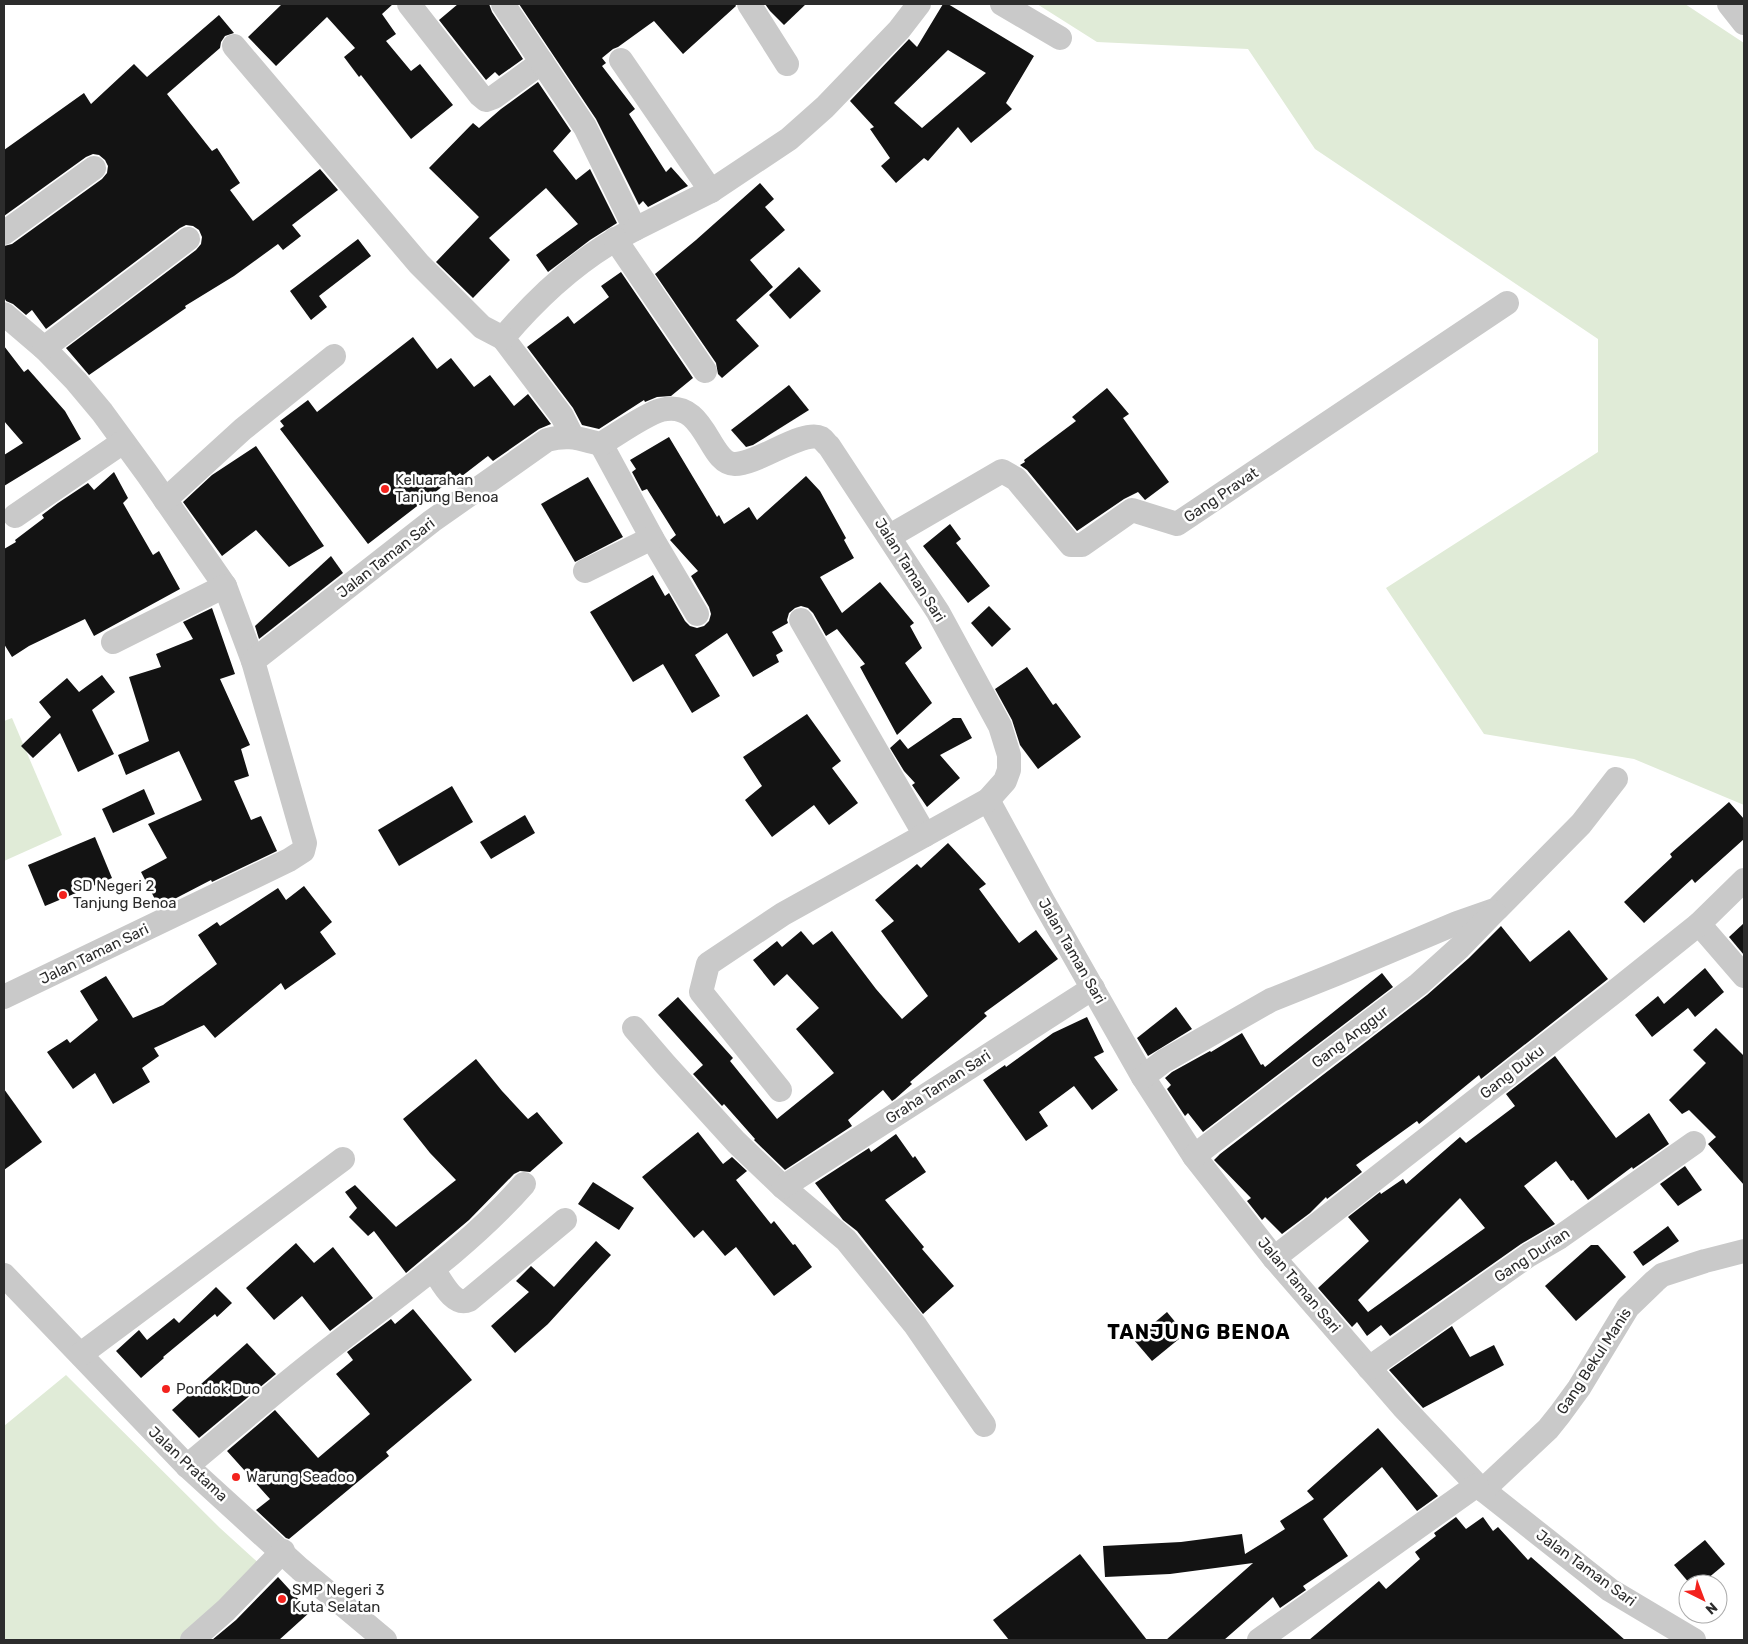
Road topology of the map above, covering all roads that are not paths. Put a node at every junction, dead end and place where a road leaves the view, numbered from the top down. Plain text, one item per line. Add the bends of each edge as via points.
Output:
1 (409, 4) edge
2 (503, 4) edge
3 (749, 4) edge
4 (919, 4) edge
5 (1002, 4) edge
6 (1729, 4) edge
7 (1744, 23) edge
8 (1060, 38) dead end
9 (234, 46) dead end
10 (621, 60) dead end
11 (542, 62) junction
12 (787, 64) dead end
13 (94, 168) dead end
14 (711, 191) junction
15 (4, 233) edge
16 (625, 234) junction
17 (188, 239) dead end
18 (1507, 303) dead end
19 (4, 314) edge
20 (503, 338) junction
21 (44, 348) junction
22 (334, 356) dead end
23 (705, 371) dead end
24 (572, 436) junction
25 (123, 442) junction
26 (601, 444) junction
27 (165, 500) junction
28 (15, 516) dead end
29 (890, 536) junction
30 (652, 538) junction
31 (585, 571) dead end
32 (225, 586) junction
33 (697, 614) dead end
34 (801, 620) dead end
35 (113, 642) dead end
36 (252, 661) junction
37 (1616, 779) dead end
38 (988, 800) junction
39 (925, 835) junction
40 (1744, 880) edge
41 (1498, 909) junction
42 (1699, 924) junction
43 (1744, 976) edge
44 (1093, 988) junction
45 (4, 997) edge
46 (634, 1028) dead end
47 (1143, 1077) junction
48 (780, 1090) dead end
49 (1694, 1143) dead end
50 (1194, 1156) junction
51 (343, 1160) dead end
52 (524, 1184) dead end
53 (782, 1187) junction
54 (564, 1220) dead end
55 (1744, 1238) edge
56 (1744, 1252) edge
57 (1274, 1258) junction
58 (1715, 1259) junction
59 (433, 1269) junction
60 (4, 1275) edge
61 (81, 1354) junction
62 (1369, 1368) junction
63 (984, 1425) dead end
64 (187, 1466) junction
65 (1480, 1487) junction
66 (283, 1551) junction
67 (192, 1640) edge
68 (385, 1640) edge
69 (1259, 1640) edge
70 (1694, 1640) edge

1 - 11 street via 486,100
2 - 11 street
3 - 12 street
4 - 14 street via 899,30 826,107 789,139
5 - 8 street
6 - 7 street
9 - 20 street via 419,264 482,327
10 - 14 street
11 - 16 street via 585,127
13 - 15 street
14 - 16 street
16 - 20 street via 570,270 523,314
16 - 23 street
17 - 21 street
18 - 29 street, Gang Pravat via 1177,524 1132,510 1082,545 1071,545 1016,478 1002,471
19 - 21 street
20 - 24 street via 562,416
21 - 25 street via 76,381
22 - 27 street via 244,429
24 - 26 street, Jalan Taman Sari
24 - 36 street, Jalan Taman Sari via 547,440 432,521
25 - 27 street
25 - 28 street
26 - 29 street, Jalan Taman Sari via 661,410 682,411 698,421 728,463 768,455 802,438 822,438
26 - 30 street
27 - 32 street
29 - 38 street, Jalan Taman Sari via 938,612 1000,726 1009,756 1009,770 1006,781
30 - 31 street
30 - 33 street
32 - 35 street
32 - 36 street
34 - 39 street
36 - 45 street, Jalan Taman Sari via 306,843 303,851
37 - 41 street, Gang Anggur via 1581,824
38 - 39 street
38 - 44 street, Jalan Taman Sari
39 - 48 street via 783,914 708,964 701,992
40 - 42 street, Gang Duku
41 - 47 street via 1457,922 1271,1000 1164,1061
41 - 50 street, Gang Anggur via 1419,984
42 - 43 street
42 - 57 street, Gang Duku
44 - 47 street, Jalan Taman Sari
44 - 53 street, Graha Taman Sari
46 - 53 street via 736,1142
47 - 50 street, Jalan Taman Sari
49 - 62 street, Gang Durian
50 - 57 street, Jalan Taman Sari
51 - 61 street
52 - 59 street via 484,1225
53 - 63 street via 846,1240 915,1325
54 - 59 street via 464,1302 454,1298
55 - 58 street
56 - 58 street
57 - 62 street, Jalan Taman Sari
58 - 65 street, Gang Bekul Manis via 1662,1275 1628,1307 1579,1388 1548,1429
59 - 64 street via 327,1350
60 - 61 street, Jalan Pratama
61 - 64 street, Jalan Pratama
62 - 65 street, Jalan Taman Sari
64 - 66 street, Jalan Pratama
65 - 69 street, Gang Bekul Manis
65 - 70 street, Jalan Taman Sari via 1610,1590
66 - 67 street
66 - 68 street, Jalan Pratama

